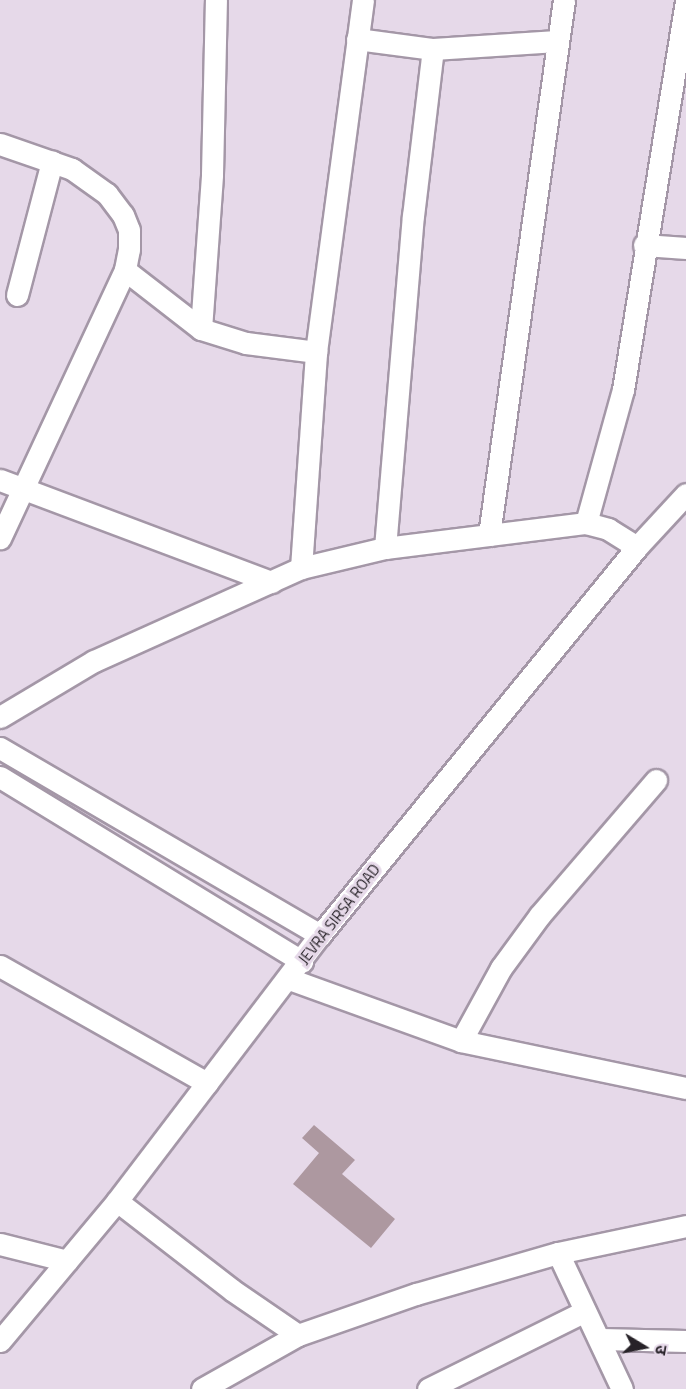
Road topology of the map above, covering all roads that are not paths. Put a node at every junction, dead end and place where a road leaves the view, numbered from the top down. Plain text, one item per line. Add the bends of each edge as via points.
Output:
1 (216, 0) edge
2 (363, 0) edge
3 (564, 0) edge
4 (686, 1) edge
5 (357, 39) junction
6 (556, 41) junction
7 (433, 49) junction
8 (0, 144) edge
9 (52, 162) junction
10 (644, 245) junction
11 (686, 248) edge
12 (125, 270) junction
13 (17, 295) dead end
14 (201, 329) junction
15 (316, 352) junction
16 (0, 480) edge
17 (26, 489) junction
18 (686, 495) edge
19 (586, 523) junction
20 (489, 535) junction
21 (0, 538) edge
22 (637, 547) junction
23 (385, 548) junction
24 (301, 568) junction
25 (271, 582) junction
26 (0, 717) edge
27 (0, 748) edge
28 (0, 777) edge
29 (656, 780) dead end
30 (320, 936) junction
31 (302, 961) junction
32 (0, 966) edge
33 (289, 979) junction
34 (461, 1041) junction
35 (207, 1083) junction
36 (686, 1088) edge
37 (117, 1201) junction
38 (686, 1226) edge
39 (0, 1244) edge
40 (558, 1253) junction
41 (67, 1261) junction
42 (583, 1312) junction
43 (298, 1335) junction
44 (601, 1339) junction
45 (0, 1341) edge
46 (686, 1341) edge
47 (202, 1389) edge
48 (428, 1389) edge
49 (622, 1389) edge

1 - 14 street via 212,174
2 - 5 street
3 - 6 street
4 - 10 street
5 - 7 street
5 - 15 street
6 - 7 street
6 - 20 street
7 - 23 street via 413,216
8 - 9 street
9 - 12 street via 90,180 123,215 129,230
9 - 13 street
10 - 11 street
10 - 19 street via 621,400
12 - 14 street
12 - 17 street
14 - 15 street via 269,347
15 - 24 street
16 - 17 street
17 - 21 street
17 - 25 street
18 - 22 street, JEVRA SIRSA ROAD
19 - 20 street
19 - 22 street via 608,529
20 - 23 street
22 - 30 street, JEVRA SIRSA ROAD
23 - 24 street
24 - 25 street
25 - 26 street via 94,661
27 - 30 street
28 - 31 street
29 - 34 street via 540,915 501,968
30 - 31 street, JEVRA SIRSA ROAD
31 - 33 street, JEVRA SIRSA ROAD
32 - 35 street
33 - 34 street
33 - 35 street, JEVRA SIRSA ROAD
34 - 36 street
35 - 37 street, JEVRA SIRSA ROAD
37 - 41 street, JEVRA SIRSA ROAD
37 - 43 street via 232,1290
38 - 40 street
39 - 41 street
40 - 42 street
40 - 43 street via 416,1294
41 - 45 street, JEVRA SIRSA ROAD
42 - 44 street
42 - 48 street
43 - 47 street
44 - 46 street
44 - 49 street

